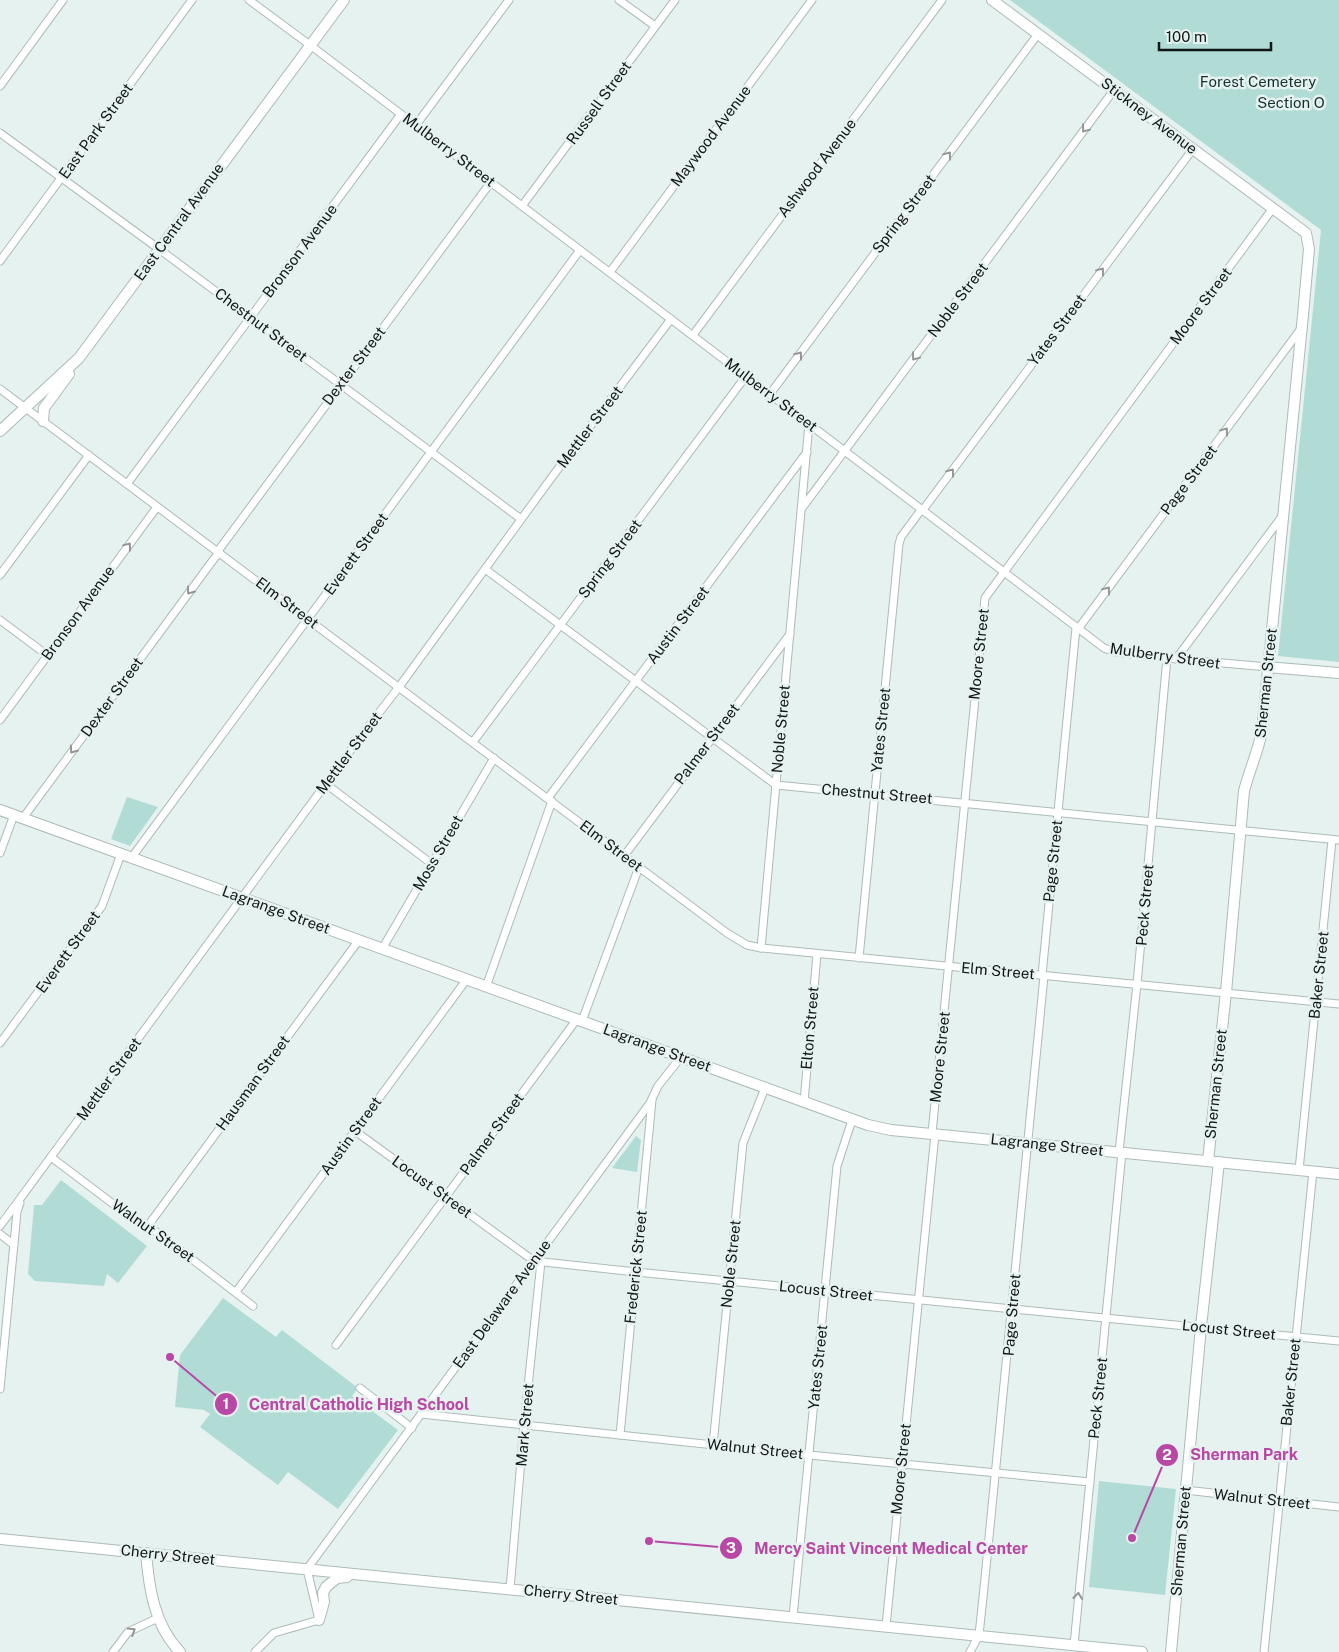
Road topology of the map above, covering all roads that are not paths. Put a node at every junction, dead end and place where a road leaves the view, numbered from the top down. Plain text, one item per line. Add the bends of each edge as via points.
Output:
1 (63, 0) edge
2 (192, 0) edge
3 (249, 0) edge
4 (344, 0) edge
5 (509, 0) edge
6 (619, 0) edge
7 (675, 0) edge
8 (812, 0) edge
9 (942, 0) edge
10 (992, 0) edge
11 (655, 26) junction
12 (1038, 34) junction
13 (310, 45) junction
14 (0, 86) edge
15 (1114, 90) junction
16 (401, 114) junction
17 (416, 125) junction
18 (0, 133) edge
19 (1193, 149) junction
20 (61, 178) junction
21 (491, 182) junction
22 (522, 206) junction
23 (1273, 208) junction
24 (1306, 233) joint
25 (159, 249) junction
26 (580, 250) junction
27 (0, 261) edge
28 (610, 272) junction
29 (250, 318) junction
30 (671, 319) junction
31 (1300, 330) junction
32 (693, 336) junction
33 (79, 358) junction
34 (746, 376) junction
35 (340, 385) junction
36 (0, 390) edge
37 (770, 394) junction
38 (25, 408) junction
39 (43, 421) junction
40 (809, 424) junction
41 (0, 431) edge
42 (430, 452) junction
43 (807, 452) junction
44 (845, 452) junction
45 (89, 455) junction
46 (127, 484) junction
47 (157, 507) junction
48 (802, 509) junction
49 (922, 510) junction
50 (1284, 514) junction
51 (520, 519) junction
52 (218, 551) junction
53 (485, 569) junction
54 (1003, 572) junction
55 (0, 575) edge
56 (308, 619) junction
57 (0, 620) edge
58 (560, 625) junction
59 (1077, 628) junction
60 (791, 633) junction
61 (47, 655) junction
62 (1167, 658) junction
63 (1176, 659) junction
64 (1268, 667) junction
65 (1339, 673) edge
66 (636, 681) junction
67 (399, 687) junction
68 (0, 720) edge
69 (712, 738) junction
70 (473, 742) junction
71 (494, 758) junction
72 (326, 784) junction
73 (776, 785) junction
74 (874, 794) junction
75 (550, 800) junction
76 (965, 802) junction
77 (0, 810) edge
78 (1058, 812) junction
79 (19, 817) junction
80 (1152, 822) junction
81 (1240, 830) junction
82 (1336, 840) edge
83 (0, 853) edge
84 (121, 854) junction
85 (624, 856) junction
86 (132, 857) junction
87 (432, 864) junction
88 (639, 867) junction
89 (242, 898) junction
90 (358, 940) junction
91 (761, 948) junction
92 (382, 949) junction
93 (817, 954) junction
94 (859, 958) junction
95 (949, 967) junction
96 (1043, 976) junction
97 (467, 980) junction
98 (1138, 984) junction
99 (486, 987) junction
100 (1226, 992) junction
101 (1316, 1002) junction
102 (1339, 1004) edge
103 (579, 1020) junction
104 (0, 1044) edge
105 (681, 1057) junction
106 (765, 1088) junction
107 (652, 1099) junction
108 (804, 1102) junction
109 (852, 1120) junction
110 (355, 1131) junction
111 (934, 1133) junction
112 (1029, 1143) junction
113 (1120, 1152) junction
114 (51, 1157) junction
115 (1208, 1161) junction
116 (1219, 1162) junction
117 (1299, 1170) junction
118 (1313, 1171) junction
119 (1339, 1174) edge
120 (29, 1188) junction
121 (446, 1197) junction
122 (0, 1226) edge
123 (147, 1227) junction
124 (0, 1234) edge
125 (14, 1245) junction
126 (538, 1261) junction
127 (636, 1272) junction
128 (730, 1281) junction
129 (826, 1290) junction
130 (236, 1292) junction
131 (918, 1300) junction
132 (253, 1306) dead end
133 (1012, 1309) junction
134 (1106, 1318) junction
135 (1201, 1327) junction
136 (1296, 1337) junction
137 (1339, 1341) edge
138 (336, 1345) dead end
139 (360, 1388) dead end
140 (0, 1389) edge
141 (422, 1414) junction
142 (524, 1425) junction
143 (412, 1428) junction
144 (620, 1435) junction
145 (713, 1445) junction
146 (810, 1455) junction
147 (902, 1464) junction
148 (996, 1473) junction
149 (1090, 1482) junction
150 (1185, 1490) junction
151 (1279, 1501) junction
152 (1339, 1507) edge
153 (0, 1539) edge
154 (146, 1552) junction
155 (307, 1569) junction
156 (368, 1575) junction
157 (510, 1589) junction
158 (793, 1617) junction
159 (158, 1618) junction
160 (319, 1620) junction
161 (886, 1626) junction
162 (979, 1636) junction
163 (1074, 1645) junction
164 (113, 1652) edge
165 (180, 1652) edge
166 (255, 1652) edge
167 (970, 1652) edge
168 (1142, 1652) edge
169 (1171, 1652) edge
170 (1264, 1652) edge

1 - 14 street
2 - 20 street, East Park Street
3 - 13 street, Mulberry Street
4 - 13 street, East Central Avenue
5 - 17 street
6 - 11 street
7 - 11 street, Russell Street
8 - 28 street, Maywood Avenue
9 - 32 street, Ashwood Avenue
10 - 12 street, Stickney Avenue
11 - 22 street, Russell Street
12 - 15 street, Stickney Avenue
37 -> 12 street, Spring Street
13 - 16 street, Mulberry Street
13 - 25 street, East Central Avenue
15 - 19 street, Stickney Avenue
15 -> 44 street, Noble Street
16 - 17 street, Mulberry Street
16 - 29 street, Bronson Avenue
17 - 21 street, Mulberry Street
18 - 20 street, Chestnut Street
19 - 23 street, Stickney Avenue
49 -> 19 street, Yates Street
20 - 25 street, Chestnut Street
20 - 27 street, East Park Street
21 - 22 street, Mulberry Street
21 - 35 street, Dexter Street
22 - 26 street, Mulberry Street
23 - 24 street, Stickney Avenue
23 - 54 street, Moore Street
24 - 31 street, Sherman Street via 1309,249
25 - 29 street, Chestnut Street
25 - 33 street, East Central Avenue
26 - 28 street, Mulberry Street
26 - 42 street, Everett Street
28 - 30 street, Mulberry Street
29 - 35 street, Chestnut Street
29 - 46 street, Bronson Avenue
30 - 32 street, Mulberry Street
30 - 51 street, Mettler Street
31 - 50 street, Sherman Street
59 -> 31 street, Page Street
32 - 34 street, Mulberry Street
33 - 38 street, East Central Avenue
33 - 39 street via 44,408
34 - 37 street, Mulberry Street
34 - 58 street, Spring Street
35 - 42 street, Chestnut Street
35 - 52 street, Dexter Street
36 - 38 street, Elm Street
37 - 40 street, Mulberry Street
38 - 39 street, Elm Street
38 - 41 street, East Central Avenue
39 - 45 street, Elm Street
40 - 43 street, Noble Street
40 - 44 street, Mulberry Street
42 - 51 street, Chestnut Street
42 - 56 street, Everett Street
43 - 48 street, Noble Street
43 - 66 street, Austin Street
44 - 48 street, Noble Street
44 - 49 street, Mulberry Street
45 - 46 street, Elm Street
45 - 55 street
46 - 47 street, Elm Street
47 - 52 street, Elm Street
61 -> 47 street, Bronson Avenue
48 - 60 street, Noble Street
49 - 54 street, Mulberry Street
49 - 74 street, Yates Street via 899,544
50 - 63 street
50 - 64 street, Sherman Street
51 - 53 street, Mettler Street
52 - 56 street, Elm Street
52 -> 79 street, Dexter Street
53 - 58 street
53 - 67 street, Mettler Street
54 - 59 street, Mulberry Street
54 - 76 street, Moore Street via 985,598
56 - 67 street, Elm Street
56 - 86 street, Everett Street
57 - 61 street
58 - 66 street
58 - 70 street, Spring Street
59 - 62 street, Mulberry Street via 1110,650
59 - 78 street, Page Street
60 - 69 street, Palmer Street
60 - 73 street, Noble Street
61 - 68 street, Bronson Avenue
62 - 63 street, Mulberry Street
62 - 80 street, Peck Street
63 - 64 street, Mulberry Street
64 - 65 street, Mulberry Street
64 - 81 street, Sherman Street via 1262,731 1246,785
66 - 69 street
66 - 75 street, Austin Street
67 - 70 street, Elm Street
67 - 72 street, Mettler Street
69 - 73 street
69 - 85 street, Palmer Street
70 - 71 street, Elm Street
71 - 75 street, Elm Street
71 - 87 street, Moss Street
72 - 87 street
72 - 89 street, Mettler Street
73 - 74 street, Chestnut Street
73 - 91 street, Noble Street
74 - 76 street, Chestnut Street
74 - 94 street, Yates Street
75 - 85 street, Elm Street
75 - 99 street, Austin Street
76 - 78 street, Chestnut Street
76 - 95 street, Moore Street
77 - 79 street, Lagrange Street
78 - 80 street, Chestnut Street
78 - 96 street, Page Street
79 - 83 street, Dexter Street
79 - 84 street, Lagrange Street
80 - 81 street, Chestnut Street
80 - 98 street, Peck Street
81 - 82 street, Chestnut Street
81 - 100 street, Sherman Street
82 - 101 street, Baker Street
84 - 86 street, Lagrange Street
84 - 104 street, Everett Street via 102,906
85 - 88 street, Elm Street
86 - 89 street, Lagrange Street
87 - 92 street, Moss Street
88 - 91 street, Elm Street via 728,933
88 - 103 street, Palmer Street
89 - 90 street, Lagrange Street
89 - 114 street, Mettler Street
90 - 92 street, Lagrange Street
90 - 123 street, Hausman Street
91 - 93 street, Elm Street
92 - 97 street, Lagrange Street
93 - 94 street, Elm Street
93 - 108 street, Elton Street
94 - 95 street, Elm Street
95 - 96 street, Elm Street
95 - 111 street, Moore Street
96 - 98 street, Elm Street
96 - 112 street, Page Street
97 - 99 street, Lagrange Street
97 - 110 street, Austin Street
98 - 100 street, Elm Street
98 - 113 street, Peck Street
99 - 103 street, Lagrange Street
100 - 101 street, Elm Street
100 - 115 street, Sherman Street
101 - 102 street, Elm Street
101 - 117 street, Baker Street
103 - 105 street, Lagrange Street
103 - 121 street, Palmer Street
105 - 106 street, Lagrange Street
105 - 107 street, East Delaware Avenue
106 - 108 street, Lagrange Street
106 - 128 street, Noble Street via 743,1143
107 - 126 street, East Delaware Avenue
107 - 127 street, Frederick Street
108 - 109 street, Lagrange Street
109 - 111 street, Lagrange Street via 884,1129
109 - 129 street, Yates Street via 837,1166
110 - 121 street, Locust Street
110 - 130 street, Austin Street
111 - 112 street, Lagrange Street
111 - 131 street, Moore Street
112 - 113 street, Lagrange Street
112 - 133 street, Page Street
113 - 115 street, Lagrange Street
113 - 134 street, Peck Street
114 - 120 street, Mettler Street
114 - 123 street, Walnut Street
115 - 116 street, Lagrange Street
116 - 117 street, Lagrange Street
116 - 135 street, Sherman Street
117 - 118 street, Lagrange Street
118 - 119 street, Lagrange Street
118 - 136 street, Baker Street
120 - 122 street, Mettler Street
120 - 125 street, Mettler Street via 17,1212
121 - 126 street, Locust Street
121 - 138 street, Palmer Street
123 - 130 street, Walnut Street
124 - 125 street
125 - 140 street, Mettler Street
126 - 127 street, Locust Street
126 - 141 street, East Delaware Avenue
126 - 142 street, Mark Street
127 - 128 street, Locust Street
127 - 144 street, Frederick Street
128 - 129 street, Locust Street
128 - 145 street, Noble Street
129 - 131 street, Locust Street
129 - 146 street, Yates Street
130 - 132 street, Walnut Street
131 - 133 street, Locust Street
131 - 147 street, Moore Street
133 - 134 street, Locust Street
133 - 148 street, Page Street
134 - 135 street, Locust Street
134 - 149 street, Peck Street
135 - 136 street, Locust Street
135 - 150 street, Sherman Street
136 - 137 street, Locust Street
136 - 151 street, Baker Street
139 - 143 street
141 - 142 street, Walnut Street
141 - 143 street, East Delaware Avenue
142 - 144 street, Walnut Street
142 - 157 street, Mark Street
143 - 155 street, East Delaware Avenue
144 - 145 street, Walnut Street
145 - 146 street, Walnut Street
146 - 147 street, Walnut Street
146 - 158 street, Yates Street
147 - 148 street, Walnut Street
147 - 161 street, Moore Street
148 - 149 street, Walnut Street
148 - 162 street, Page Street
163 -> 149 street, Peck Street
150 - 151 street, Walnut Street
150 - 169 street, Sherman Street
151 - 152 street, Walnut Street
151 - 170 street, Baker Street
153 - 154 street, Cherry Street
154 - 155 street, Cherry Street
154 - 159 street
155 - 156 street, Cherry Street
155 - 160 street
156 - 157 street, Cherry Street
156 - 160 street via 337,1578 331,1582 323,1593
157 - 158 street, Cherry Street
158 - 161 street, Cherry Street
164 -> 159 street via 128,1632
159 - 165 street
160 - 166 street via 274,1633
161 - 162 street, Cherry Street
162 - 163 street, Cherry Street
162 - 167 street, Page Street
163 - 168 street, Cherry Street

